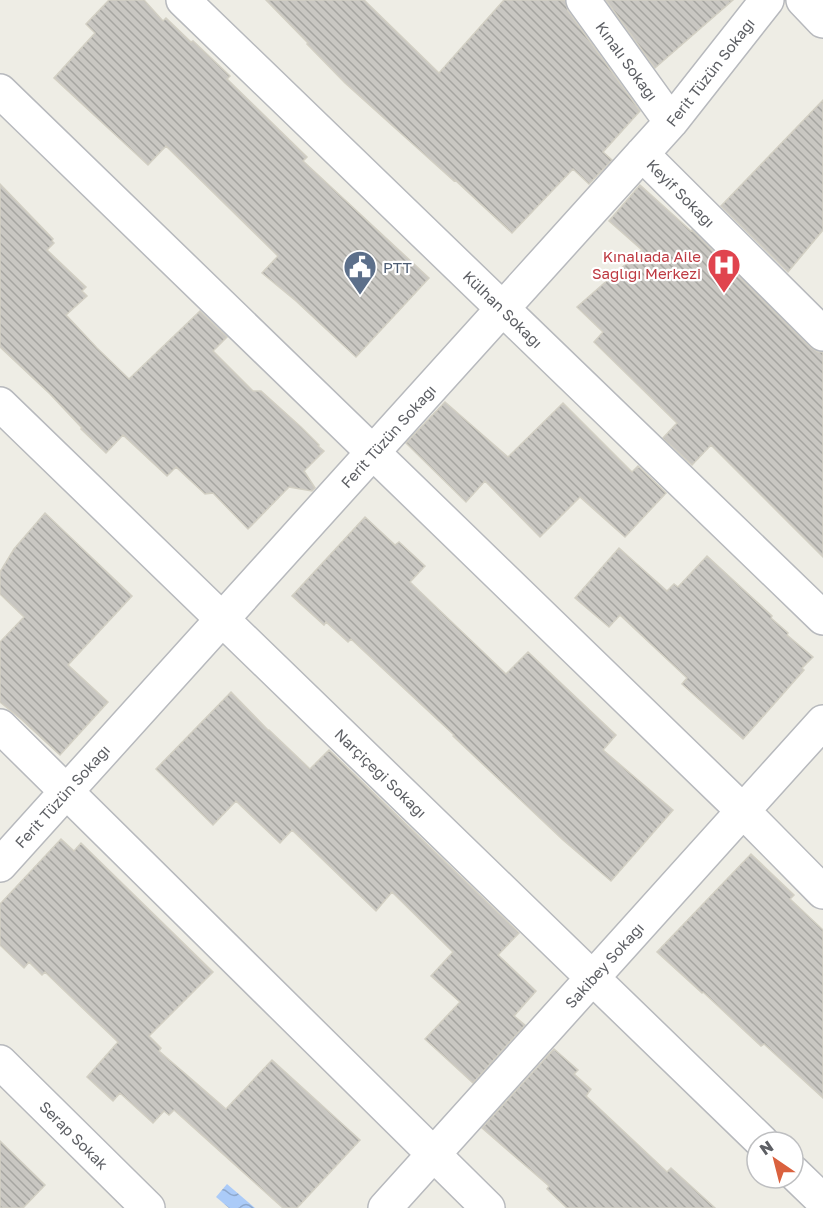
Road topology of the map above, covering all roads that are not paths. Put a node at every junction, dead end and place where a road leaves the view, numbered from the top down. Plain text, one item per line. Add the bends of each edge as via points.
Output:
1 (183, 0) edge
2 (583, 0) edge
3 (767, 0) edge
4 (803, 0) edge
5 (823, 21) edge
6 (0, 90) edge
7 (671, 122) junction
8 (642, 154) junction
9 (503, 309) junction
10 (823, 334) edge
11 (0, 404) edge
12 (373, 452) junction
13 (823, 618) edge
14 (222, 619) junction
15 (823, 722) edge
16 (0, 726) edge
17 (66, 791) junction
18 (743, 811) junction
19 (0, 865) edge
20 (823, 892) edge
21 (592, 978) junction
22 (0, 1062) edge
23 (750, 1130) edge
24 (433, 1154) junction
25 (805, 1184) edge
26 (823, 1201) edge
27 (148, 1208) edge
28 (385, 1208) edge
29 (488, 1208) edge

1 - 9 street, Külhan Sokağı
2 - 7 street, Kınalı Sokağı
3 - 7 street, Ferit Tüzün Sokağı
4 - 5 street
6 - 12 street
7 - 8 street, Ferit Tüzün Sokağı
8 - 9 street, Ferit Tüzün Sokağı
8 - 10 street, Keyif Sokağı
9 - 12 street, Ferit Tüzün Sokağı
9 - 13 street, Külhan Sokağı
11 - 14 street, Narçiçeği Sokağı
12 - 14 street, Ferit Tüzün Sokağı
12 - 18 street
14 - 17 street, Ferit Tüzün Sokağı
14 - 21 street, Narçiçeği Sokağı
15 - 18 street, Sakibey Sokağı
16 - 17 street
17 - 19 street, Ferit Tüzün Sokağı
17 - 24 street
18 - 20 street
18 - 21 street, Sakibey Sokağı
21 - 23 street, Narçiçeği Sokağı
21 - 24 street, Sakibey Sokağı
22 - 27 street, Serap Sokak
24 - 28 street, Sakibey Sokağı
24 - 29 street
25 - 26 street

